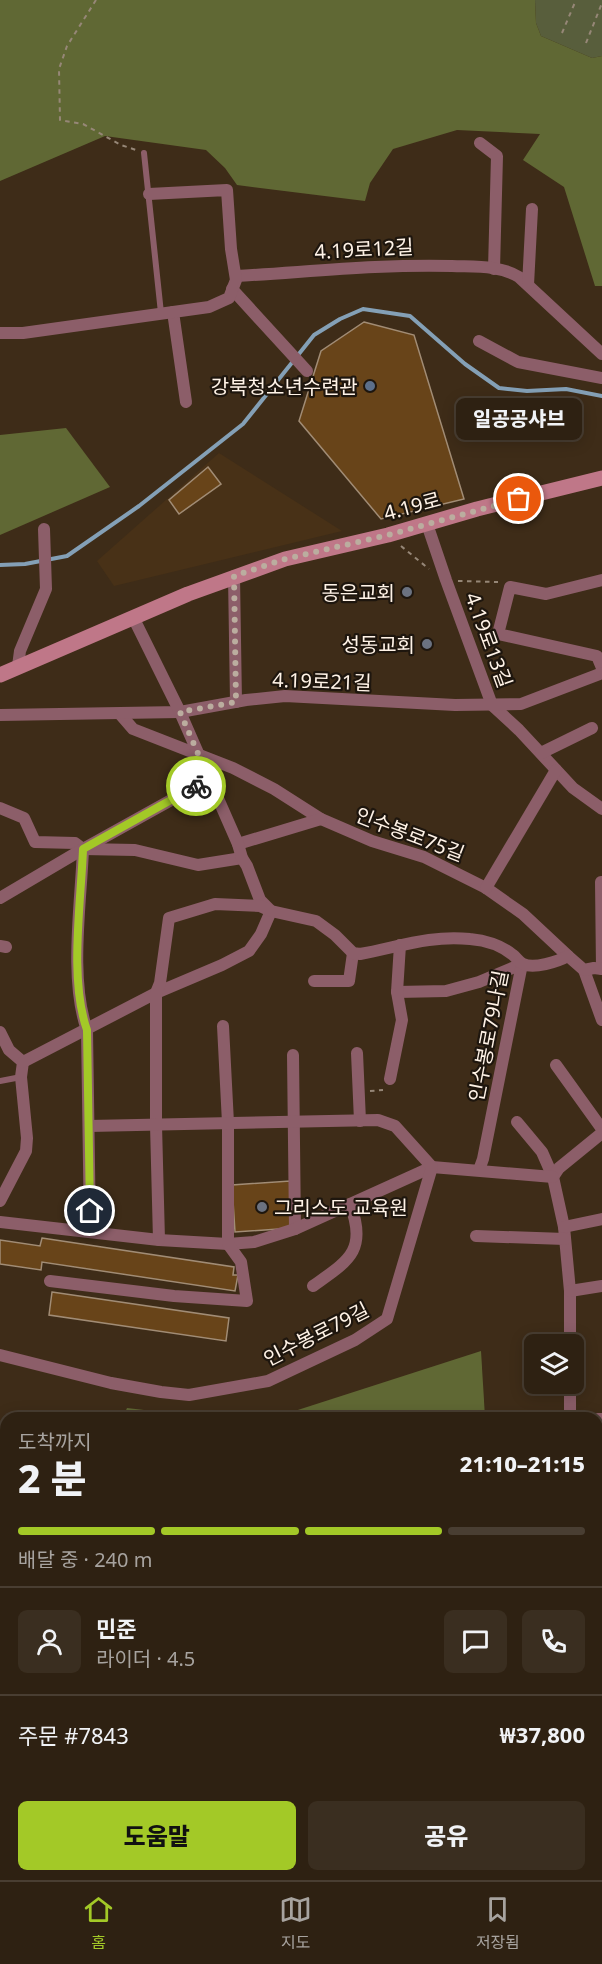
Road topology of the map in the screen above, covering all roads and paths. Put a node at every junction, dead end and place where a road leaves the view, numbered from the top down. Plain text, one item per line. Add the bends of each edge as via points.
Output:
1 (96, 0) edge
2 (576, 0) edge
3 (602, 3) edge
4 (562, 33) dead end
5 (586, 43) dead end
6 (480, 143) dead end
7 (144, 153) joint
8 (149, 194) junction
9 (532, 209) dead end
10 (494, 269) junction
11 (236, 276) junction
12 (528, 285) junction
13 (232, 289) junction
14 (167, 313) junction
15 (2, 335) edge
16 (479, 341) dead end
17 (602, 354) edge
18 (307, 371) dead end
19 (602, 378) edge
20 (186, 402) dead end
21 (602, 478) edge
22 (428, 524) junction
23 (44, 529) dead end
24 (234, 576) junction
25 (602, 580) edge
26 (133, 617) junction
27 (18, 666) junction
28 (602, 668) edge
29 (602, 673) edge
30 (0, 675) edge
31 (236, 702) junction
32 (492, 705) junction
33 (180, 712) junction
34 (120, 714) junction
35 (0, 715) edge
36 (592, 728) dead end
37 (541, 753) junction
38 (200, 757) junction
39 (556, 770) junction
40 (209, 779) junction
41 (0, 808) edge
42 (602, 808) edge
43 (321, 819) junction
44 (238, 844) junction
45 (83, 849) junction
46 (242, 858) junction
47 (601, 882) edge
48 (486, 888) junction
49 (0, 898) edge
50 (271, 911) junction
51 (400, 945) junction
52 (353, 953) junction
53 (568, 956) junction
54 (522, 964) junction
55 (602, 969) edge
56 (584, 970) junction
57 (314, 981) dead end
58 (397, 992) junction
59 (156, 993) junction
60 (602, 1020) edge
61 (224, 1026) dead end
62 (87, 1030) junction
63 (0, 1032) edge
64 (357, 1053) dead end
65 (293, 1055) dead end
66 (23, 1062) junction
67 (556, 1065) dead end
68 (21, 1077) junction
69 (390, 1079) joint
70 (0, 1081) edge
71 (358, 1092) junction
72 (292, 1121) junction
73 (360, 1121) junction
74 (518, 1122) dead end
75 (228, 1123) junction
76 (156, 1125) junction
77 (89, 1126) junction
78 (602, 1131) edge
79 (432, 1167) junction
80 (479, 1170) junction
81 (553, 1177) junction
82 (0, 1201) edge
83 (350, 1204) junction
84 (602, 1219) edge
85 (0, 1222) edge
86 (295, 1229) junction
87 (90, 1232) junction
88 (564, 1233) junction
89 (476, 1236) dead end
90 (159, 1240) junction
91 (228, 1244) junction
92 (50, 1281) dead end
93 (313, 1286) dead end
94 (602, 1286) edge
95 (570, 1291) junction
96 (570, 1334) edge
97 (0, 1355) edge
98 (570, 1394) edge
99 (570, 1412) edge

1 - 7 path via 59,69 60,120 83,124
2 - 4 path
3 - 5 path
6 - 10 street via 497,156
7 - 8 lane
8 - 11 street via 227,190
8 - 14 lane
9 - 12 street
10 - 11 street, 4.19로12길 via 371,267
10 - 12 street, 4.19로12길 via 510,271
11 - 13 street
12 - 17 street, 4.19로12길
13 - 14 street via 229,298 209,307
13 - 18 street
14 - 15 street
14 - 20 street
16 - 19 street via 519,362
21 - 22 street, 4.19로
22 - 24 street, 4.19로 via 285,559
22 - 32 street, 4.19로13길
23 - 27 street via 46,589 20,651
24 - 26 street, 4.19로
24 - 31 street
25 - 28 street via 546,594 510,587 498,634 597,656
26 - 27 street, 4.19로
26 - 33 street
27 - 30 street, 4.19로
29 - 32 street, 4.19로21길 via 521,704
31 - 32 street, 4.19로21길 via 285,696
31 - 33 street, 4.19로21길
32 - 37 street, 4.19로13길
33 - 34 street, 4.19로21길
33 - 38 street
34 - 35 street, 4.19로21길
34 - 38 street, 인수봉로75길 via 133,729
36 - 37 street
37 - 39 street, 4.19로13길
38 - 40 street
38 - 43 street, 인수봉로75길 via 253,778
39 - 42 street, 4.19로13길 via 573,788
39 - 48 street
40 - 44 street
40 - 45 street
41 - 45 street via 24,818 35,842 75,843
43 - 44 street
43 - 48 street, 인수봉로75길 via 424,857
44 - 46 street
45 - 46 street via 135,850 198,865
45 - 49 street
45 - 62 street via 78,958
46 - 50 street via 260,900
47 - 55 street
48 - 53 street, 인수봉로75길 via 523,914
50 - 52 street via 316,921
50 - 59 street via 249,951
50 - 59 street via 260,906 214,904 169,918
51 - 52 street
51 - 54 street via 435,937 471,939 492,943
51 - 58 street
52 - 57 street via 349,981
53 - 54 street
53 - 56 street, 인수봉로75길
54 - 58 street, 인수봉로79나길 via 447,991
54 - 80 street, 인수봉로79나길
55 - 56 street
56 - 60 street
58 - 69 street via 402,1020
59 - 62 street
59 - 76 street
61 - 75 street
62 - 66 street
62 - 77 street
63 - 66 street via 9,1050
64 - 71 street
65 - 72 street
66 - 68 street
67 - 78 street
68 - 70 lane
68 - 82 street via 26,1151
69 - 71 path via 389,1090
71 - 73 street
72 - 73 street
72 - 75 street
72 - 86 street
73 - 79 street via 378,1120 395,1126
74 - 81 street via 542,1152
75 - 76 street
75 - 91 street
76 - 77 street
76 - 90 street
77 - 87 street
78 - 81 street
79 - 80 street
79 - 83 street
79 - 97 street, 인수봉로79길 via 387,1319 355,1340 268,1381 189,1395 111,1383
80 - 81 street
81 - 88 street
83 - 86 street
83 - 93 street via 356,1221 356,1244 345,1263
84 - 88 street
85 - 87 street
86 - 91 street via 254,1242
87 - 90 street
88 - 89 street
88 - 95 street
90 - 91 street
91 - 92 street via 241,1262 247,1301
94 - 95 street
95 - 96 street
98 - 99 street

